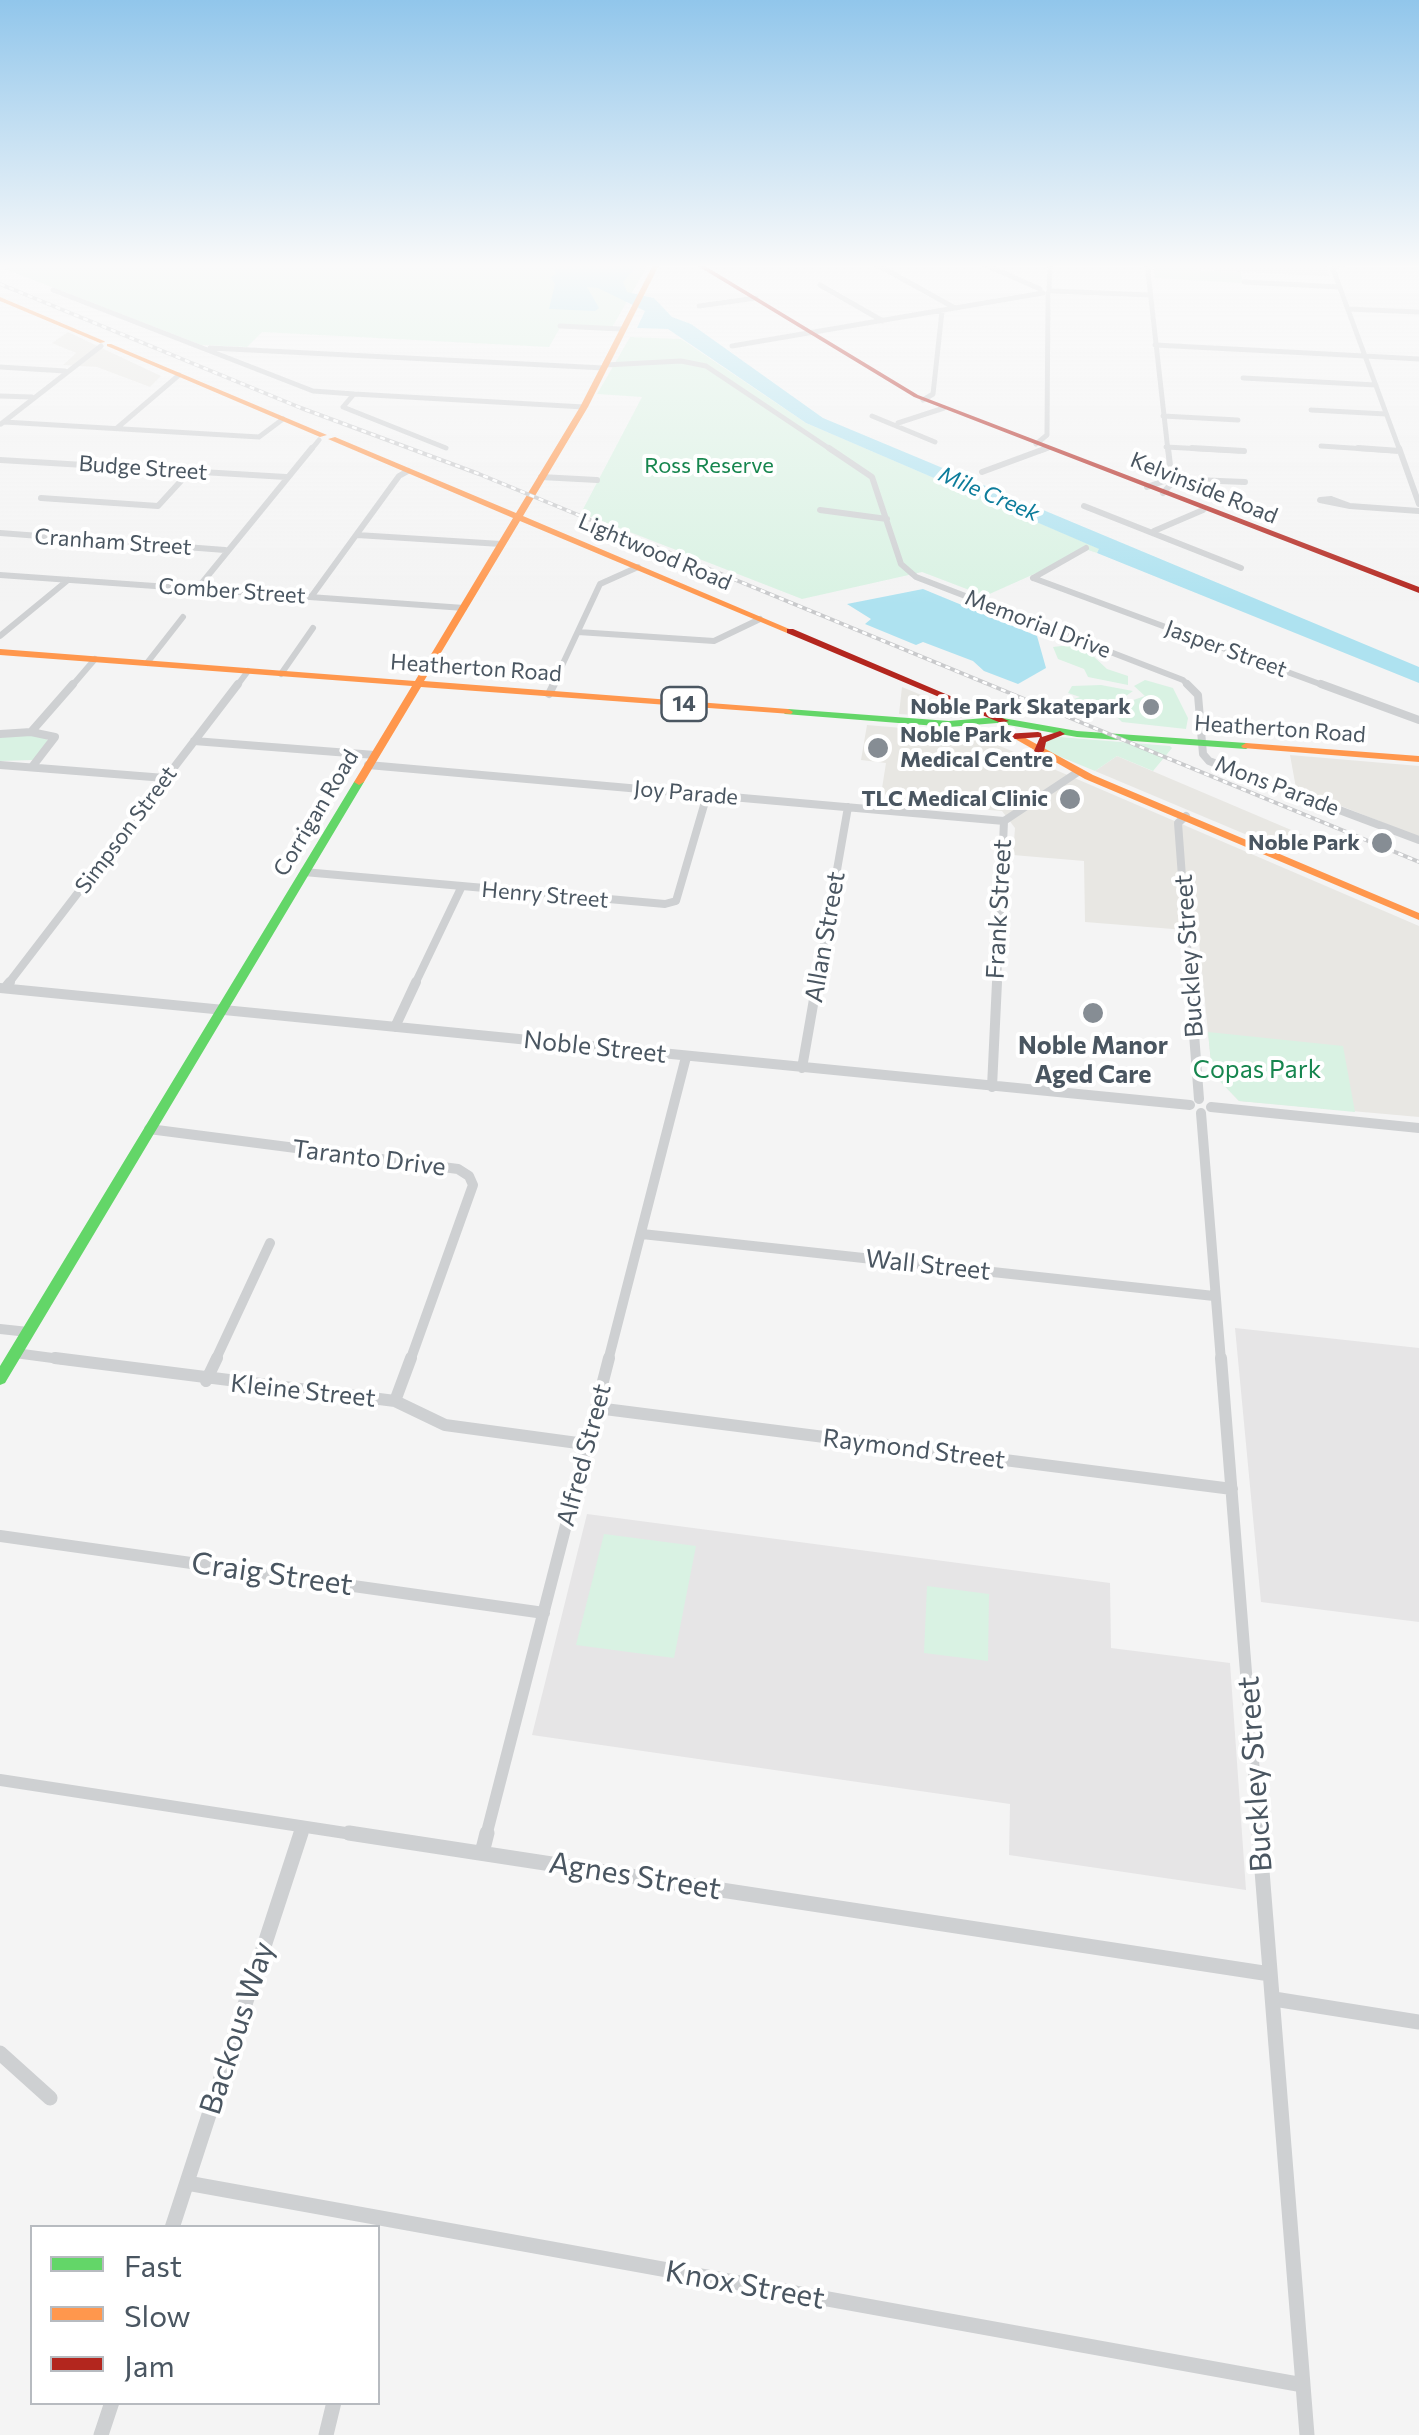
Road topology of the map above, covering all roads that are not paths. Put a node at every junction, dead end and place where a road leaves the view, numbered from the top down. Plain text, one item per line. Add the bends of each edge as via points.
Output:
1 (59, 377) edge
2 (177, 377) edge
3 (183, 377) edge
4 (275, 377) edge
5 (599, 377) edge
6 (717, 377) edge
7 (891, 377) edge
8 (928, 377) edge
9 (1042, 377) edge
10 (1159, 377) edge
11 (1373, 377) edge
12 (1243, 378) dead end
13 (1376, 385) junction
14 (354, 394) junction
15 (924, 395) junction
16 (0, 396) edge
17 (32, 398) junction
18 (584, 407) junction
19 (944, 408) junction
20 (1311, 410) dead end
21 (1386, 414) junction
22 (872, 416) dead end
23 (1163, 416) junction
24 (283, 418) junction
25 (1238, 420) dead end
26 (2, 423) edge
27 (897, 423) junction
28 (117, 428) junction
29 (325, 438) junction
30 (1039, 440) junction
31 (935, 442) dead end
32 (1321, 446) dead end
33 (1166, 447) junction
34 (446, 448) dead end
35 (1244, 451) dead end
36 (1400, 451) junction
37 (0, 460) edge
38 (1404, 464) junction
39 (1419, 464) edge
40 (190, 471) junction
41 (408, 471) junction
42 (982, 472) dead end
43 (540, 476) junction
44 (286, 478) junction
45 (598, 480) dead end
46 (1245, 482) dead end
47 (1166, 486) junction
48 (41, 498) dead end
49 (1419, 505) edge
50 (1084, 506) dead end
51 (1351, 507) dead end
52 (820, 510) dead end
53 (1202, 510) junction
54 (517, 516) junction
55 (886, 519) junction
56 (1154, 531) junction
57 (0, 533) edge
58 (357, 535) junction
59 (500, 544) junction
60 (1086, 548) dead end
61 (225, 550) junction
62 (638, 567) junction
63 (1241, 568) dead end
64 (0, 575) edge
65 (68, 580) junction
66 (197, 589) junction
67 (1419, 592) edge
68 (311, 596) junction
69 (464, 608) junction
70 (183, 617) dead end
71 (760, 618) junction
72 (313, 628) dead end
73 (578, 632) junction
74 (0, 636) edge
75 (0, 652) edge
76 (94, 659) junction
77 (147, 663) junction
78 (248, 671) junction
79 (281, 674) junction
80 (418, 684) junction
81 (549, 694) junction
82 (962, 703) junction
83 (1419, 720) edge
84 (1005, 722) junction
85 (987, 729) junction
86 (31, 732) junction
87 (0, 734) edge
88 (1060, 734) junction
89 (1078, 734) junction
90 (1021, 737) junction
91 (194, 741) junction
92 (1203, 743) junction
93 (1039, 751) junction
94 (1419, 759) edge
95 (372, 760) junction
96 (0, 765) edge
97 (32, 767) junction
98 (1078, 772) junction
99 (165, 778) junction
100 (707, 795) junction
101 (848, 807) junction
102 (1186, 816) junction
103 (1004, 821) junction
104 (1419, 840) edge
105 (304, 872) junction
106 (461, 888) junction
107 (1419, 918) edge
108 (2, 988) edge
109 (220, 1010) junction
110 (395, 1027) junction
111 (686, 1057) junction
112 (802, 1068) junction
113 (992, 1087) junction
114 (1200, 1106) junction
115 (1419, 1128) edge
116 (149, 1129) junction
117 (642, 1234) junction
118 (270, 1244) dead end
119 (1214, 1296) junction
120 (0, 1329) edge
121 (28, 1332) junction
122 (15, 1354) junction
123 (0, 1379) edge
124 (206, 1380) junction
125 (395, 1401) junction
126 (596, 1408) junction
127 (585, 1444) junction
128 (1232, 1489) junction
129 (0, 1536) edge
130 (544, 1613) junction
131 (0, 1780) edge
132 (303, 1828) junction
133 (482, 1853) junction
134 (1270, 1974) junction
135 (1274, 1999) junction
136 (1419, 2022) edge
137 (0, 2053) edge
138 (50, 2098) dead end
139 (187, 2183) junction
140 (173, 2225) edge
141 (375, 2225) edge
142 (380, 2226) edge
143 (1303, 2384) junction
144 (111, 2405) edge
145 (333, 2405) edge
146 (101, 2435) edge
147 (326, 2435) edge
148 (1307, 2435) edge

1 - 17 street
2 - 28 street
3 - 24 main road, Lightwood Road
4 - 14 street via 313,391
5 - 18 main road, Corrigan Road
6 - 55 street, Memorial Drive via 862,476 878,492
7 - 15 main road, Kelvinside Road
8 - 15 street
9 - 30 street
10 - 23 street
11 - 13 street
12 - 13 street
13 - 21 street
14 - 18 street
14 - 34 street via 343,408
15 - 19 main road, Kelvinside Road
16 - 17 street
17 - 26 street
18 - 43 main road, Corrigan Road
19 - 27 street
19 - 30 main road, Kelvinside Road
20 - 21 street
21 - 36 street
22 - 27 street
23 - 25 street
23 - 33 street
24 - 28 street via 259,437
24 - 29 main road, Lightwood Road
26 - 28 street
27 - 31 street
29 - 41 main road, Lightwood Road
29 - 44 street
30 - 42 street
30 - 47 main road, Kelvinside Road via 1147,487
32 - 36 street
33 - 35 street
33 - 47 street
36 - 38 street
37 - 40 street, Budge Street
38 - 39 street
38 - 49 street
40 - 44 street, Budge Street
40 - 48 street via 158,506
41 - 54 main road, Lightwood Road
41 - 58 street
43 - 45 street
43 - 54 main road, Corrigan Road
44 - 61 street
46 - 47 street
47 - 53 main road, Kelvinside Road
49 - 51 street
50 - 56 street
52 - 55 street
53 - 56 street
53 - 67 main road, Kelvinside Road
54 - 59 main road, Corrigan Road
54 - 62 main road, Lightwood Road
55 - 92 street, Memorial Drive via 902,564 916,578 1189,683 1198,695
56 - 63 street
57 - 61 street, Cranham Street
58 - 59 street
58 - 68 street
59 - 69 main road, Corrigan Road
60 - 83 street, Jasper Street via 1034,578
61 - 66 street
62 - 71 main road, Lightwood Road
62 - 73 street via 600,584
64 - 65 street, Comber Street
65 - 66 street, Comber Street
65 - 74 street
66 - 68 street, Comber Street
68 - 69 street, Comber Street
69 - 80 main road, Corrigan Road
70 - 77 street
71 - 73 street via 714,641
71 - 82 main road, Lightwood Road
72 - 79 street
73 - 81 street
75 - 76 main road, Heatherton Road / 14
76 - 77 main road, Heatherton Road / 14
76 - 86 street
77 - 78 main road, Heatherton Road / 14
78 - 79 main road, Heatherton Road / 14
78 - 91 street, Simpson Street
79 - 80 main road, Heatherton Road / 14
80 - 81 main road, Heatherton Road / 14
80 - 95 main road, Corrigan Road
81 - 85 main road, Heatherton Road / 14
82 - 84 main road, Lightwood Road
82 - 85 main road, Lightwood Road
84 - 85 main road, 14
84 - 89 main road, Heatherton Road / 14
84 - 90 main road
85 - 90 main road, 14
85 - 98 main road
86 - 87 street
86 - 97 street via 55,737
88 - 89 main road, Heatherton Road / 14
88 - 90 main road, Heatherton Road / 14
88 - 93 main road via 1040,741
89 - 92 main road, Heatherton Road / 14
90 - 93 main road
91 - 95 street, Joy Parade
91 - 99 street, Simpson Street
92 - 94 main road, Heatherton Road / 14
92 - 104 street, Mons Parade via 1203,756 1214,764
93 - 98 main road
95 - 100 street, Joy Parade
95 - 105 main road, Corrigan Road
96 - 97 street
97 - 99 street
98 - 102 main road
98 - 103 street, Frank Street
99 - 108 street, Simpson Street
100 - 101 street, Joy Parade
100 - 106 street, Henry Street via 676,901
101 - 103 street, Joy Parade
101 - 112 street, Allan Street
102 - 107 main road
102 - 114 street, Buckley Street via 1178,823
103 - 113 street, Frank Street
105 - 106 street, Henry Street
105 - 109 main road, Corrigan Road
106 - 110 street
108 - 109 street, Noble Street
109 - 110 street, Noble Street
109 - 116 main road, Corrigan Road
110 - 111 street, Noble Street
111 - 112 street, Noble Street
111 - 117 street, Alfred Street
112 - 113 street, Noble Street
113 - 114 street, Noble Street
114 - 115 street, Noble Street
114 - 119 street, Buckley Street
116 - 121 main road, Corrigan Road
116 - 125 street, Taranto Drive via 458,1169 468,1176 473,1186
117 - 119 street, Wall Street
117 - 126 street, Alfred Street
118 - 124 street
119 - 128 street, Buckley Street
120 - 121 street
121 - 122 main road, Corrigan Road
122 - 123 main road, Corrigan Road
122 - 124 street, Kleine Street
124 - 125 street, Kleine Street
125 - 127 street, Kleine Street via 445,1425
126 - 127 street, Alfred Street
126 - 128 street, Raymond Street
127 - 130 street, Alfred Street
128 - 134 street, Buckley Street
129 - 130 street, Craig Street
130 - 133 street, Alfred Street
131 - 132 street, Agnes Street
132 - 133 street, Agnes Street
132 - 139 street, Backous Way
133 - 134 street, Agnes Street
134 - 135 street, Buckley Street
135 - 136 street
135 - 143 street, Buckley Street
137 - 138 street
139 - 140 street, Backous Way
139 - 141 street, Knox Street
142 - 143 street, Knox Street
143 - 148 street, Buckley Street
144 - 146 street
145 - 147 street

